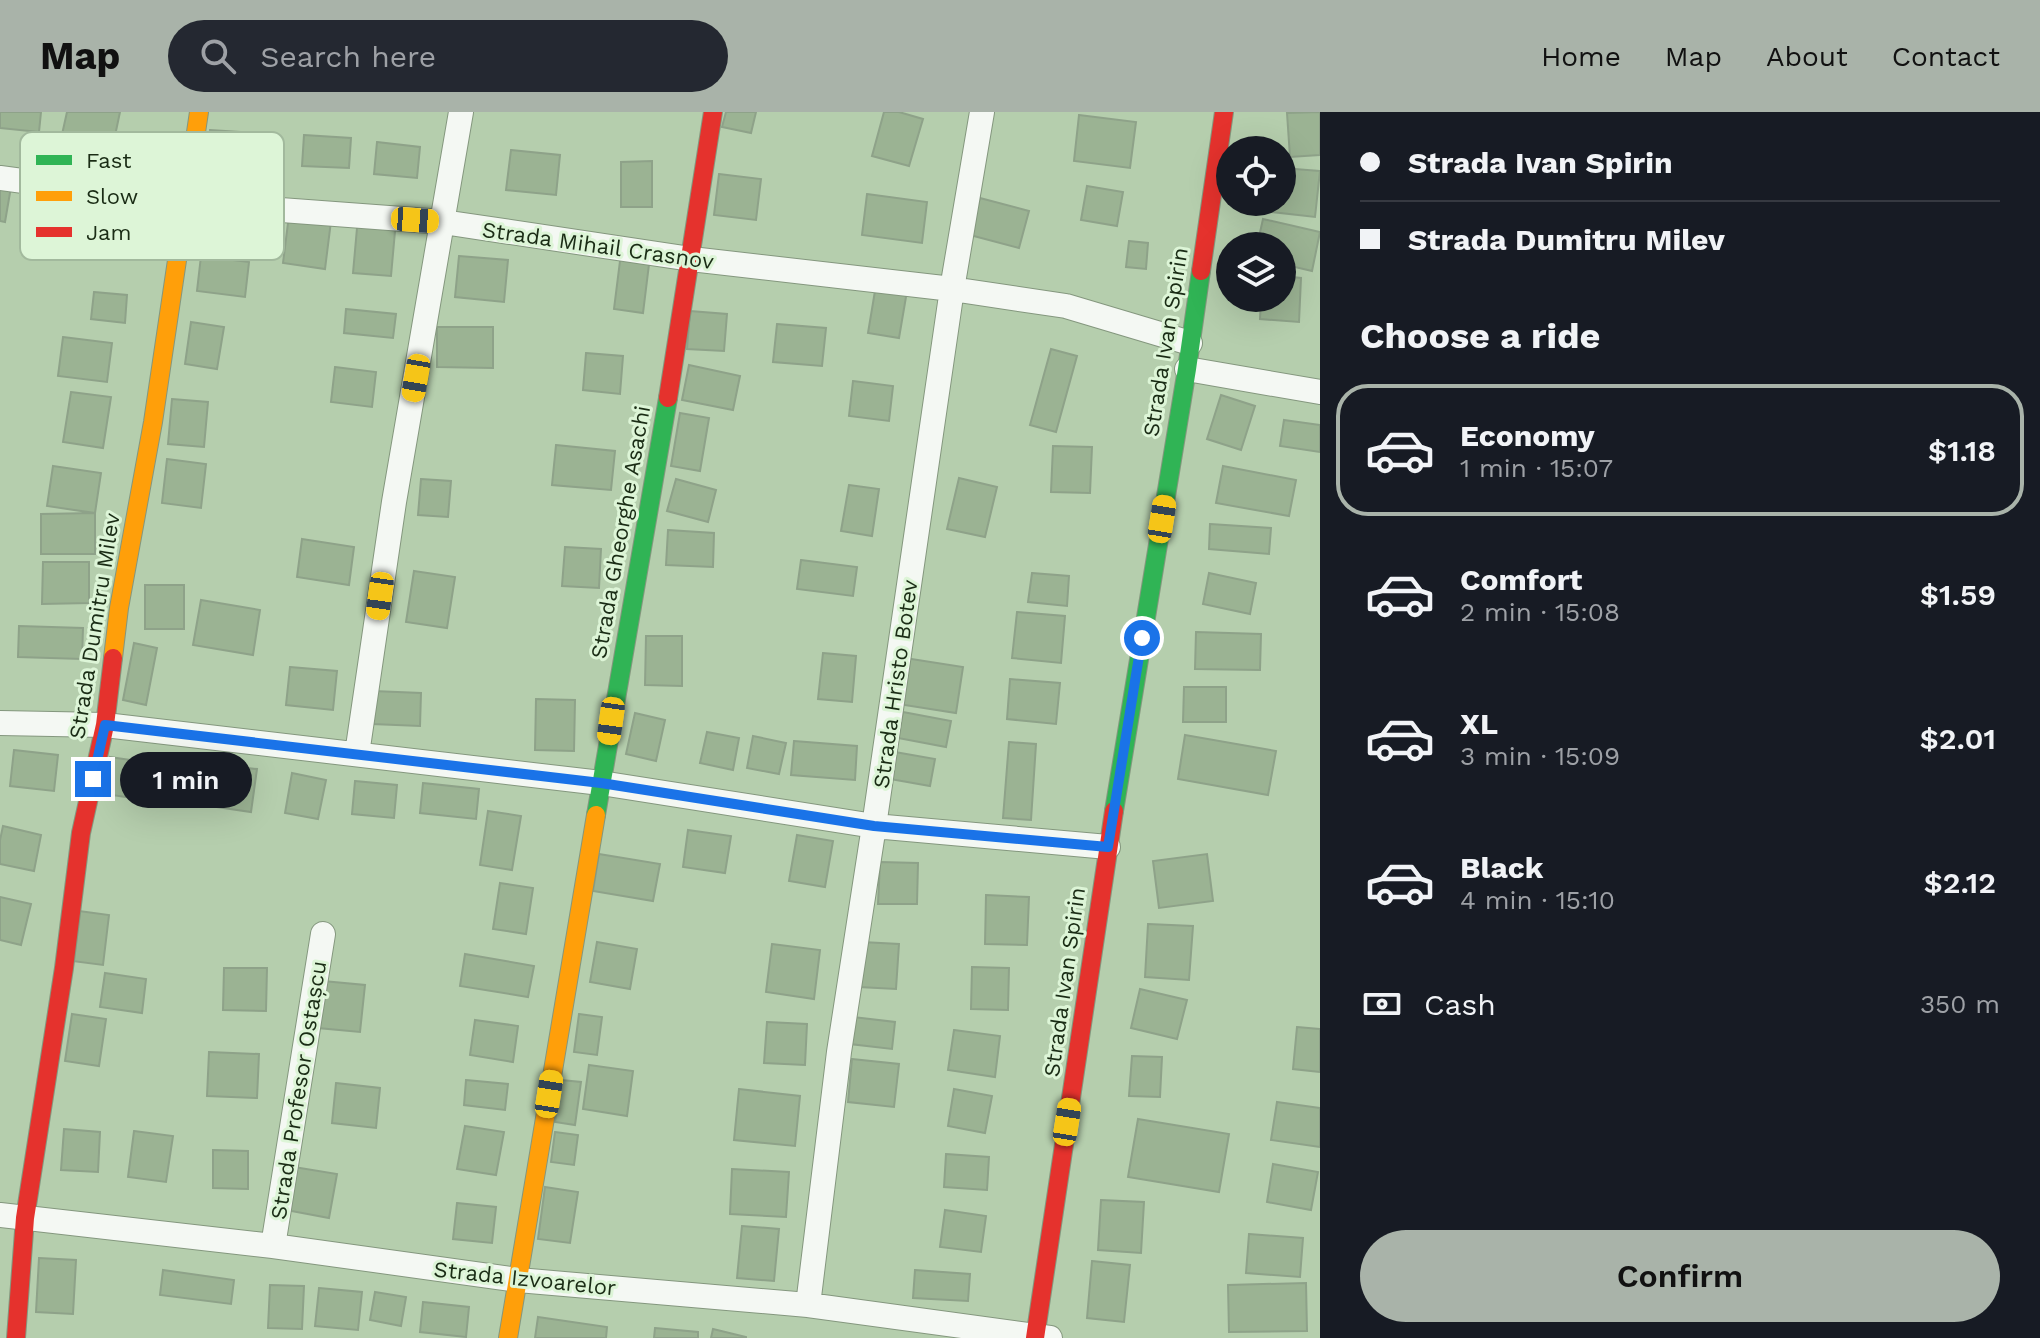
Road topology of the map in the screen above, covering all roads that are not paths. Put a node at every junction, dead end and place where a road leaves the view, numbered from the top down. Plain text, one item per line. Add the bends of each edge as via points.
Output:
1 (199, 112) edge
2 (461, 112) edge
3 (713, 112) edge
4 (982, 112) edge
5 (1224, 112) edge
6 (196, 132) edge
7 (0, 178) edge
8 (20, 181) edge
9 (284, 210) edge
10 (443, 222) junction
11 (691, 259) junction
12 (177, 260) edge
13 (952, 289) junction
14 (1190, 343) junction
15 (1187, 369) junction
16 (1320, 392) edge
17 (0, 723) edge
18 (105, 725) junction
19 (357, 754) junction
20 (601, 783) junction
21 (874, 826) junction
22 (1108, 847) junction
23 (323, 934) dead end
24 (0, 1215) edge
25 (25, 1218) junction
26 (273, 1246) junction
27 (518, 1280) junction
28 (808, 1305) junction
29 (1040, 1337) edge
30 (16, 1338) edge
31 (508, 1338) edge

1 - 6 street, Strada Dumitru Milev
2 - 10 street
3 - 11 street, Strada Gheorghe Asachi
4 - 13 street, Strada Hristo Botev
5 - 14 street, Strada Ivan Spirin
7 - 8 street, Strada Mihail Crasnov
9 - 10 street, Strada Mihail Crasnov
10 - 11 street, Strada Mihail Crasnov
10 - 19 street
11 - 13 street, Strada Mihail Crasnov
11 - 20 street, Strada Gheorghe Asachi
12 - 18 street, Strada Dumitru Milev
13 - 14 street, Strada Mihail Crasnov via 1066,306
13 - 21 street, Strada Hristo Botev
14 - 15 street, Strada Ivan Spirin
15 - 16 street
15 - 22 street, Strada Ivan Spirin
17 - 18 street
18 - 19 street
18 - 25 street, Strada Dumitru Milev via 81,833
19 - 20 street
20 - 21 street
20 - 27 street, Strada Gheorghe Asachi
21 - 22 street
21 - 28 street, Strada Hristo Botev
22 - 29 street, Strada Ivan Spirin
23 - 26 street, Strada Profesor Ostașcu
24 - 25 street, Strada Izvoarelor
25 - 26 street, Strada Izvoarelor
25 - 30 street, Strada Dumitru Milev
26 - 27 street, Strada Izvoarelor
27 - 28 street, Strada Izvoarelor
27 - 31 street, Strada Gheorghe Asachi
28 - 29 street, Strada Izvoarelor

